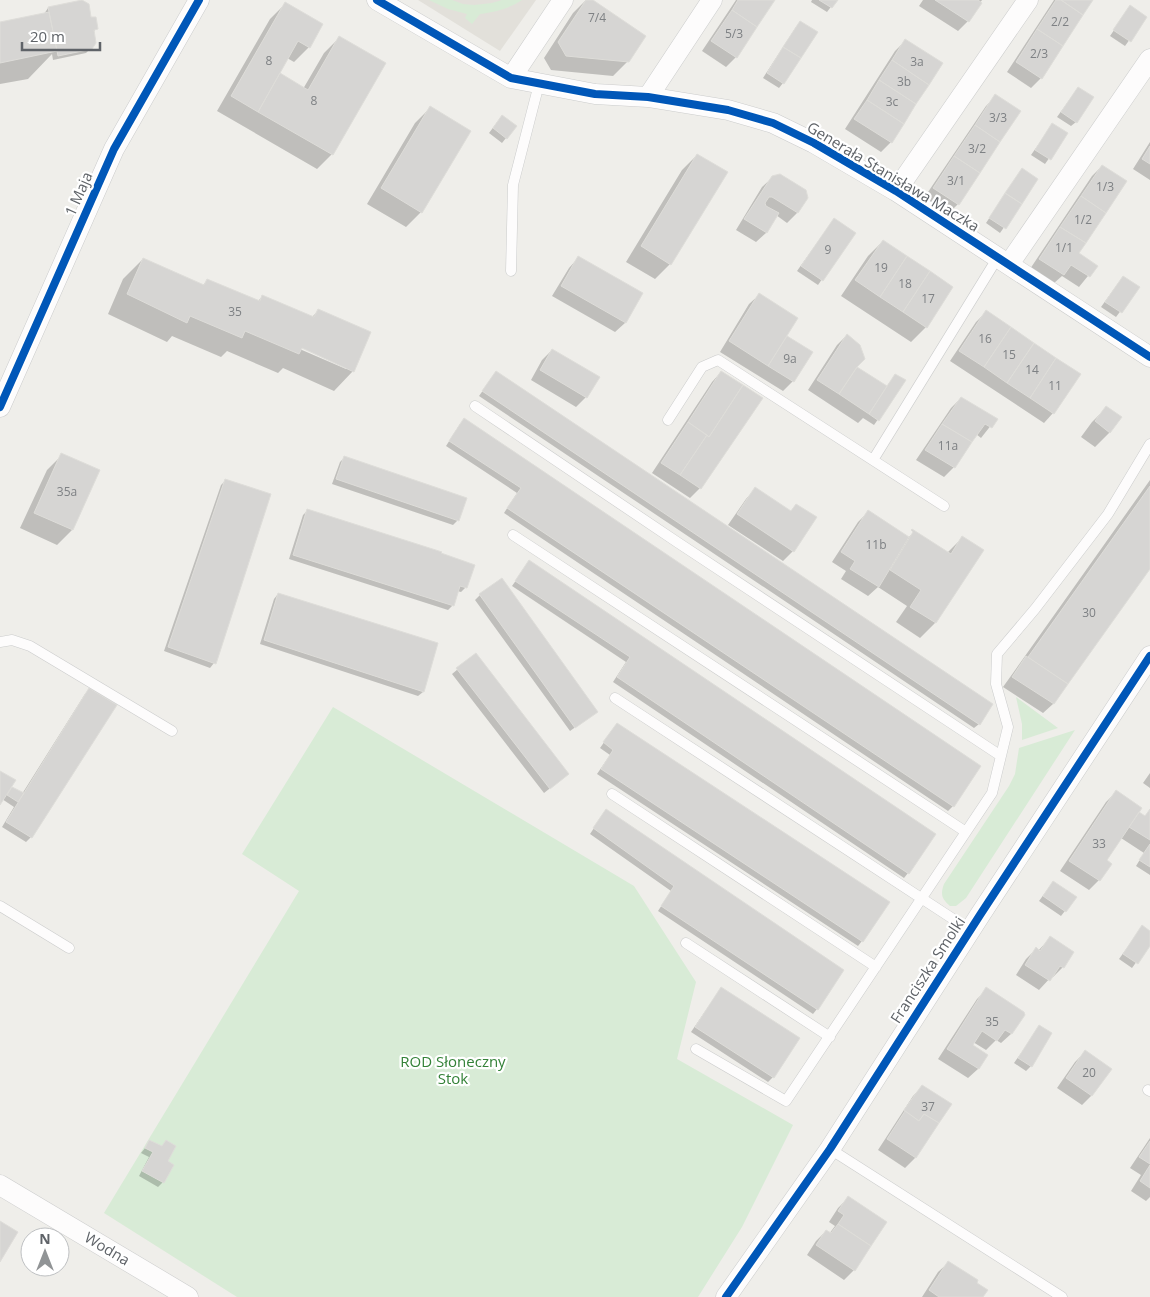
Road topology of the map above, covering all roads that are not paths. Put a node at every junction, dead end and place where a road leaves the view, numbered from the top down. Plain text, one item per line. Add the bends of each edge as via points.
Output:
1 (199, 0) edge
2 (377, 0) edge
3 (563, 0) edge
4 (712, 0) edge
5 (1028, 0) edge
6 (1150, 59) edge
7 (511, 78) junction
8 (539, 84) junction
9 (648, 97) junction
10 (896, 191) junction
11 (1003, 260) junction
12 (511, 271) dead end
13 (1150, 357) edge
14 (475, 406) dead end
15 (0, 407) edge
16 (668, 420) dead end
17 (1150, 444) edge
18 (873, 460) junction
19 (944, 506) dead end
20 (513, 535) dead end
21 (0, 642) edge
22 (1150, 656) edge
23 (615, 698) dead end
24 (172, 731) dead end
25 (1001, 756) junction
26 (612, 794) dead end
27 (966, 832) junction
28 (921, 899) junction
29 (0, 906) edge
30 (970, 930) junction
31 (686, 943) dead end
32 (69, 948) dead end
33 (876, 967) junction
34 (830, 1037) junction
35 (696, 1049) dead end
36 (830, 1149) junction
37 (0, 1185) edge
38 (188, 1297) edge
39 (726, 1297) edge
40 (1062, 1297) edge

1 - 15 street, 1 Maja via 114,149
2 - 7 street, Generała Stanisława Maczka
3 - 7 street
4 - 9 street
5 - 10 street, Generała Stanisława Maczka
6 - 11 street
7 - 8 street, Generała Stanisława Maczka
8 - 9 street, Generała Stanisława Maczka via 596,94
8 - 12 lane via 513,185
9 - 10 street, Generała Stanisława Maczka via 728,110 773,123
10 - 11 street, Generała Stanisława Maczka
11 - 13 street, Generała Stanisława Maczka
11 - 18 lane
14 - 25 lane
16 - 18 lane via 702,367 718,360
17 - 25 lane via 1108,514 997,654 996,684 1008,727
18 - 19 lane
20 - 27 lane
21 - 24 lane via 12,640 30,646
22 - 30 street, Franciszka Smolki
23 - 28 lane
25 - 27 lane via 992,794
26 - 33 lane
27 - 28 lane
28 - 30 lane
28 - 33 lane
29 - 32 lane
30 - 36 street, Franciszka Smolki
31 - 34 lane
33 - 34 lane
34 - 35 lane via 786,1100
36 - 39 street, Franciszka Smolki
36 - 40 lane
37 - 38 street, Wodna

